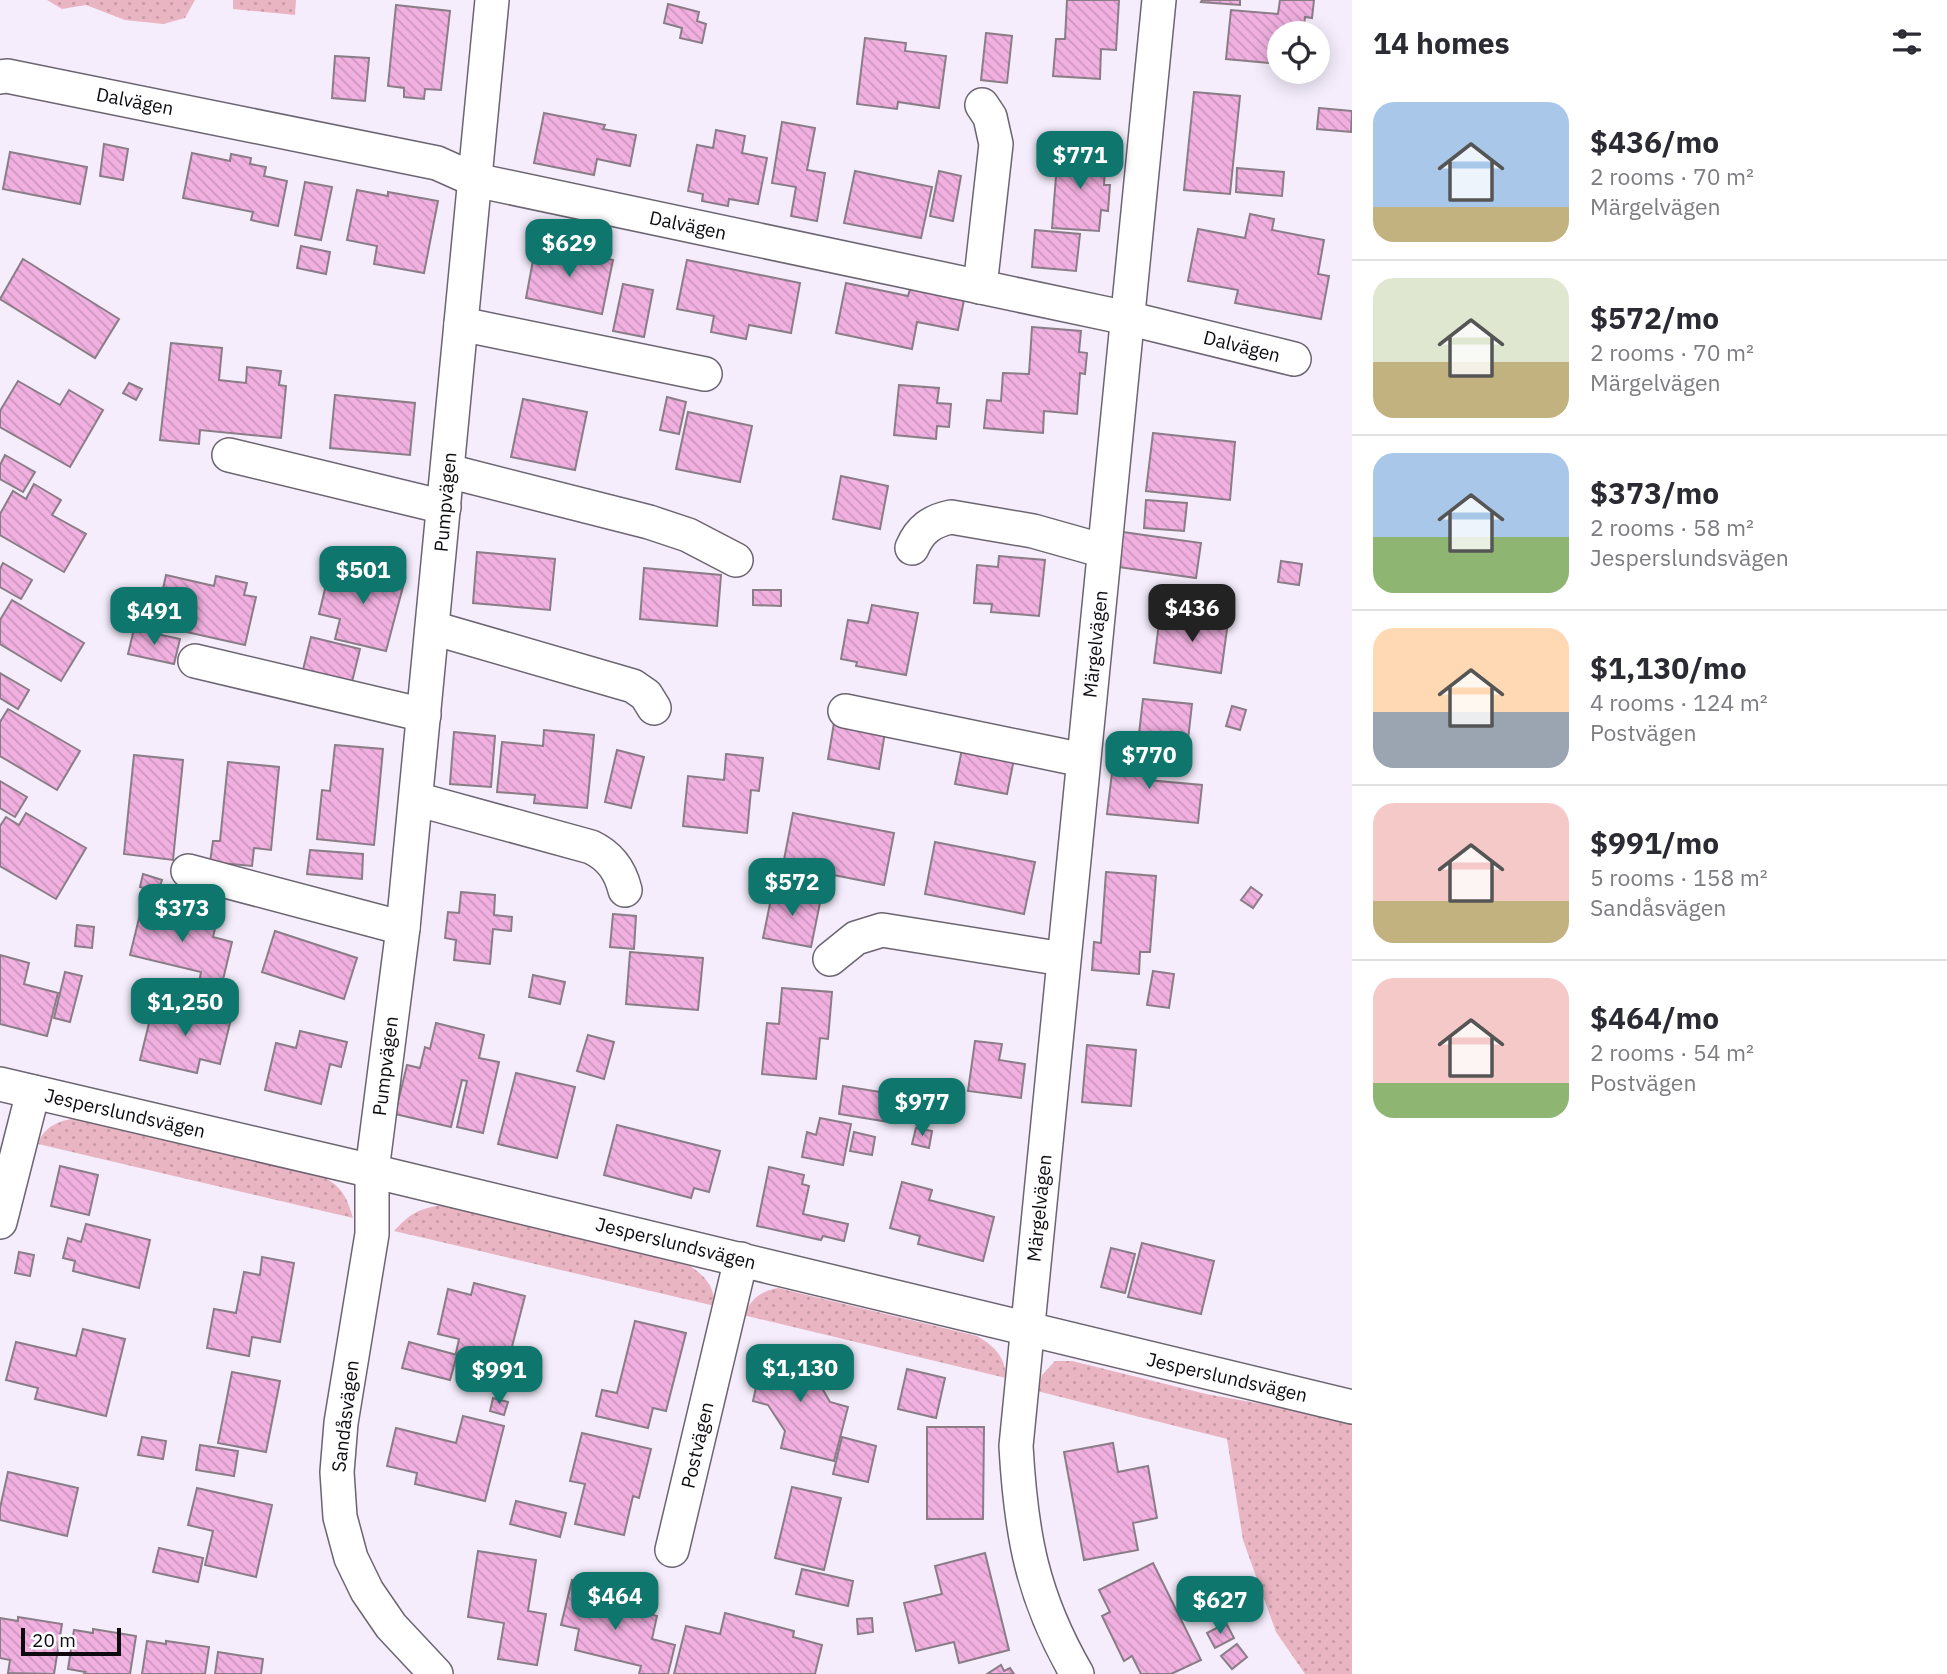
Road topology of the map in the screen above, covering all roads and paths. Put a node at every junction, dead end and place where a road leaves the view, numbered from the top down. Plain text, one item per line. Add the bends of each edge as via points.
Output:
1 (492, 0) edge
2 (1159, 0) edge
3 (0, 77) edge
4 (982, 105) dead end
5 (475, 180) junction
6 (980, 287) junction
7 (1127, 318) junction
8 (461, 324) junction
9 (1294, 359) dead end
10 (705, 374) dead end
11 (229, 455) dead end
12 (448, 471) junction
13 (444, 507) junction
14 (912, 548) dead end
15 (1104, 551) junction
16 (736, 560) dead end
17 (433, 628) junction
18 (195, 661) dead end
19 (653, 708) dead end
20 (845, 711) dead end
21 (424, 715) junction
22 (1083, 760) junction
23 (416, 799) junction
24 (188, 871) dead end
25 (625, 890) dead end
26 (402, 928) junction
27 (830, 958) dead end
28 (1063, 959) junction
29 (0, 1084) edge
30 (33, 1092) junction
31 (372, 1171) junction
32 (0, 1222) edge
33 (741, 1259) junction
34 (1027, 1329) junction
35 (1352, 1407) edge
36 (672, 1550) dead end
37 (436, 1674) edge
38 (1077, 1674) edge

1 - 5 street, Pumpvägen
2 - 7 street, Märgelvägen
3 - 5 street, Dalvägen via 438,163
4 - 6 street via 996,144
5 - 6 street, Dalvägen
5 - 8 street, Pumpvägen
6 - 7 street, Dalvägen
7 - 9 street, Dalvägen
7 - 15 street, Märgelvägen
8 - 10 street
8 - 12 street, Pumpvägen
11 - 13 street
12 - 13 street, Pumpvägen
12 - 16 street via 649,522 711,545
13 - 17 street, Pumpvägen
14 - 15 street via 927,526 951,517 1033,531
15 - 22 street, Märgelvägen
17 - 19 street via 634,686
17 - 21 street, Pumpvägen
18 - 21 street
20 - 22 street
21 - 23 street, Pumpvägen
22 - 28 street, Märgelvägen
23 - 25 street via 591,847 615,865
23 - 26 street, Pumpvägen
24 - 26 street
26 - 31 street, Pumpvägen
27 - 28 street via 856,938 898,930
28 - 34 street, Märgelvägen
29 - 30 street, Jesperslundsvägen
30 - 31 street, Jesperslundsvägen
30 - 32 street
31 - 33 street, Jesperslundsvägen
31 - 37 street, Sandåsvägen via 372,1234 341,1423 340,1517 366,1591
33 - 34 street, Jesperslundsvägen
33 - 36 street, Postvägen
34 - 35 street, Jesperslundsvägen
34 - 38 street, Märgelvägen via 1016,1446 1020,1505 1030,1564 1048,1618

